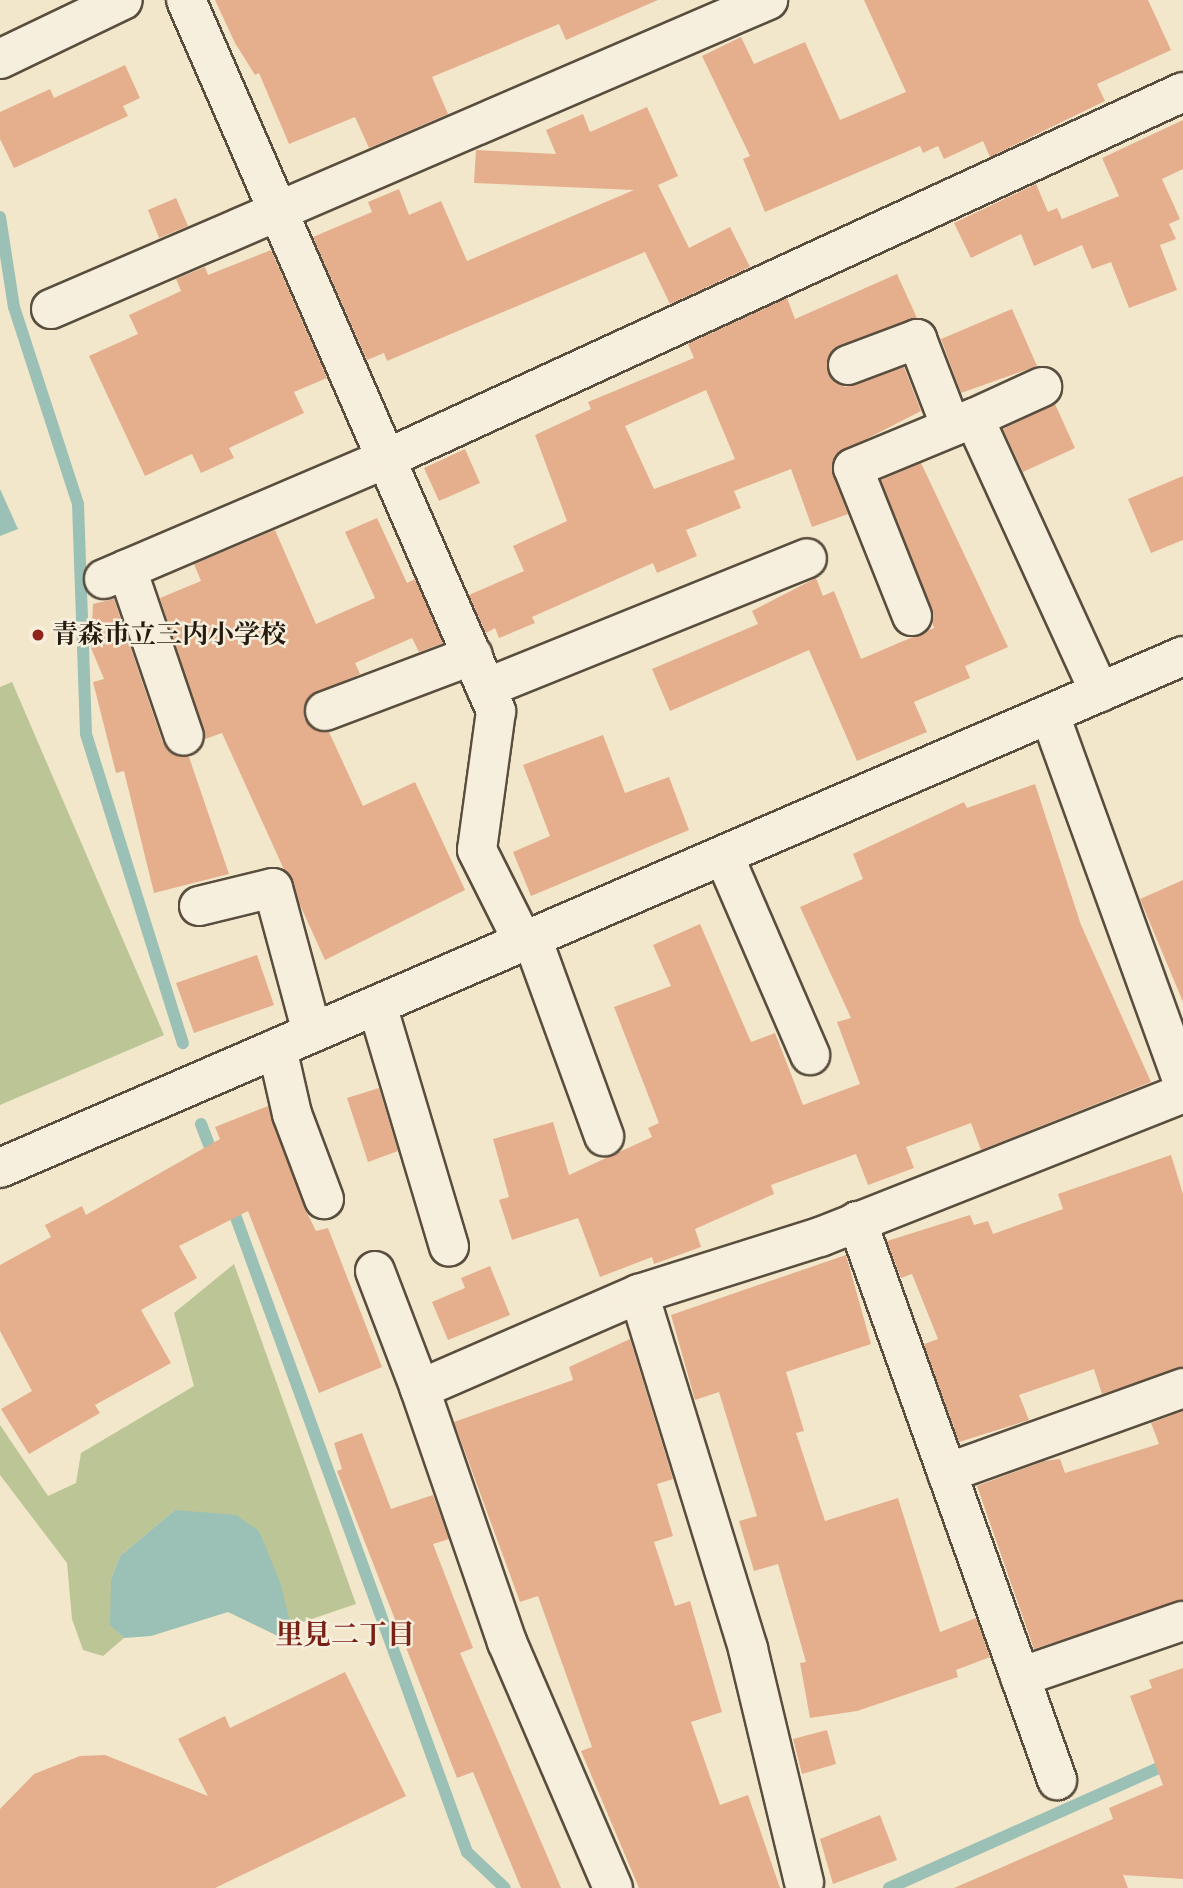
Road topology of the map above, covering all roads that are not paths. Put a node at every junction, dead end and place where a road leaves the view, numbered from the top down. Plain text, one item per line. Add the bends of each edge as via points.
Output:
1 (123, 0) edge
2 (186, 0) edge
3 (768, 0) edge
4 (0, 59) edge
5 (1183, 92) edge
6 (282, 212) junction
7 (51, 309) dead end
8 (848, 365) dead end
9 (1042, 387) dead end
10 (963, 422) junction
11 (388, 458) junction
12 (807, 558) dead end
13 (912, 616) dead end
14 (1183, 656) edge
15 (479, 671) junction
16 (1100, 693) junction
17 (326, 711) dead end
18 (1050, 715) junction
19 (184, 736) dead end
20 (723, 856) junction
21 (199, 906) dead end
22 (528, 940) junction
23 (377, 1005) junction
24 (312, 1033) junction
25 (277, 1048) junction
26 (810, 1055) dead end
27 (1183, 1083) edge
28 (1183, 1093) edge
29 (604, 1136) dead end
30 (0, 1168) edge
31 (324, 1199) dead end
32 (857, 1221) junction
33 (449, 1246) dead end
34 (375, 1271) dead end
35 (639, 1294) junction
36 (1183, 1388) edge
37 (420, 1390) junction
38 (947, 1473) junction
39 (1183, 1621) edge
40 (1020, 1677) junction
41 (1057, 1780) dead end
42 (804, 1882) dead end
43 (613, 1888) edge

1 - 4 street
2 - 6 street
3 - 6 street
5 - 11 street
6 - 7 street
6 - 11 street
8 - 10 street via 917,339
9 - 10 street
10 - 13 street via 853,468
10 - 16 street
11 - 15 street
11 - 19 street via 115,574
12 - 15 street
14 - 16 street
15 - 17 street
15 - 22 street via 496,710 477,850
16 - 18 street
18 - 20 street
18 - 27 street
20 - 22 street
20 - 26 street
21 - 24 street via 273,888
22 - 23 street
22 - 29 street
23 - 24 street
23 - 33 street
24 - 25 street
25 - 30 street
25 - 31 street via 292,1114
28 - 32 street
32 - 35 street
32 - 38 street
34 - 37 street
35 - 37 street
35 - 42 street via 748,1650
36 - 38 street
37 - 43 street via 507,1642
38 - 40 street
39 - 40 street
40 - 41 street

